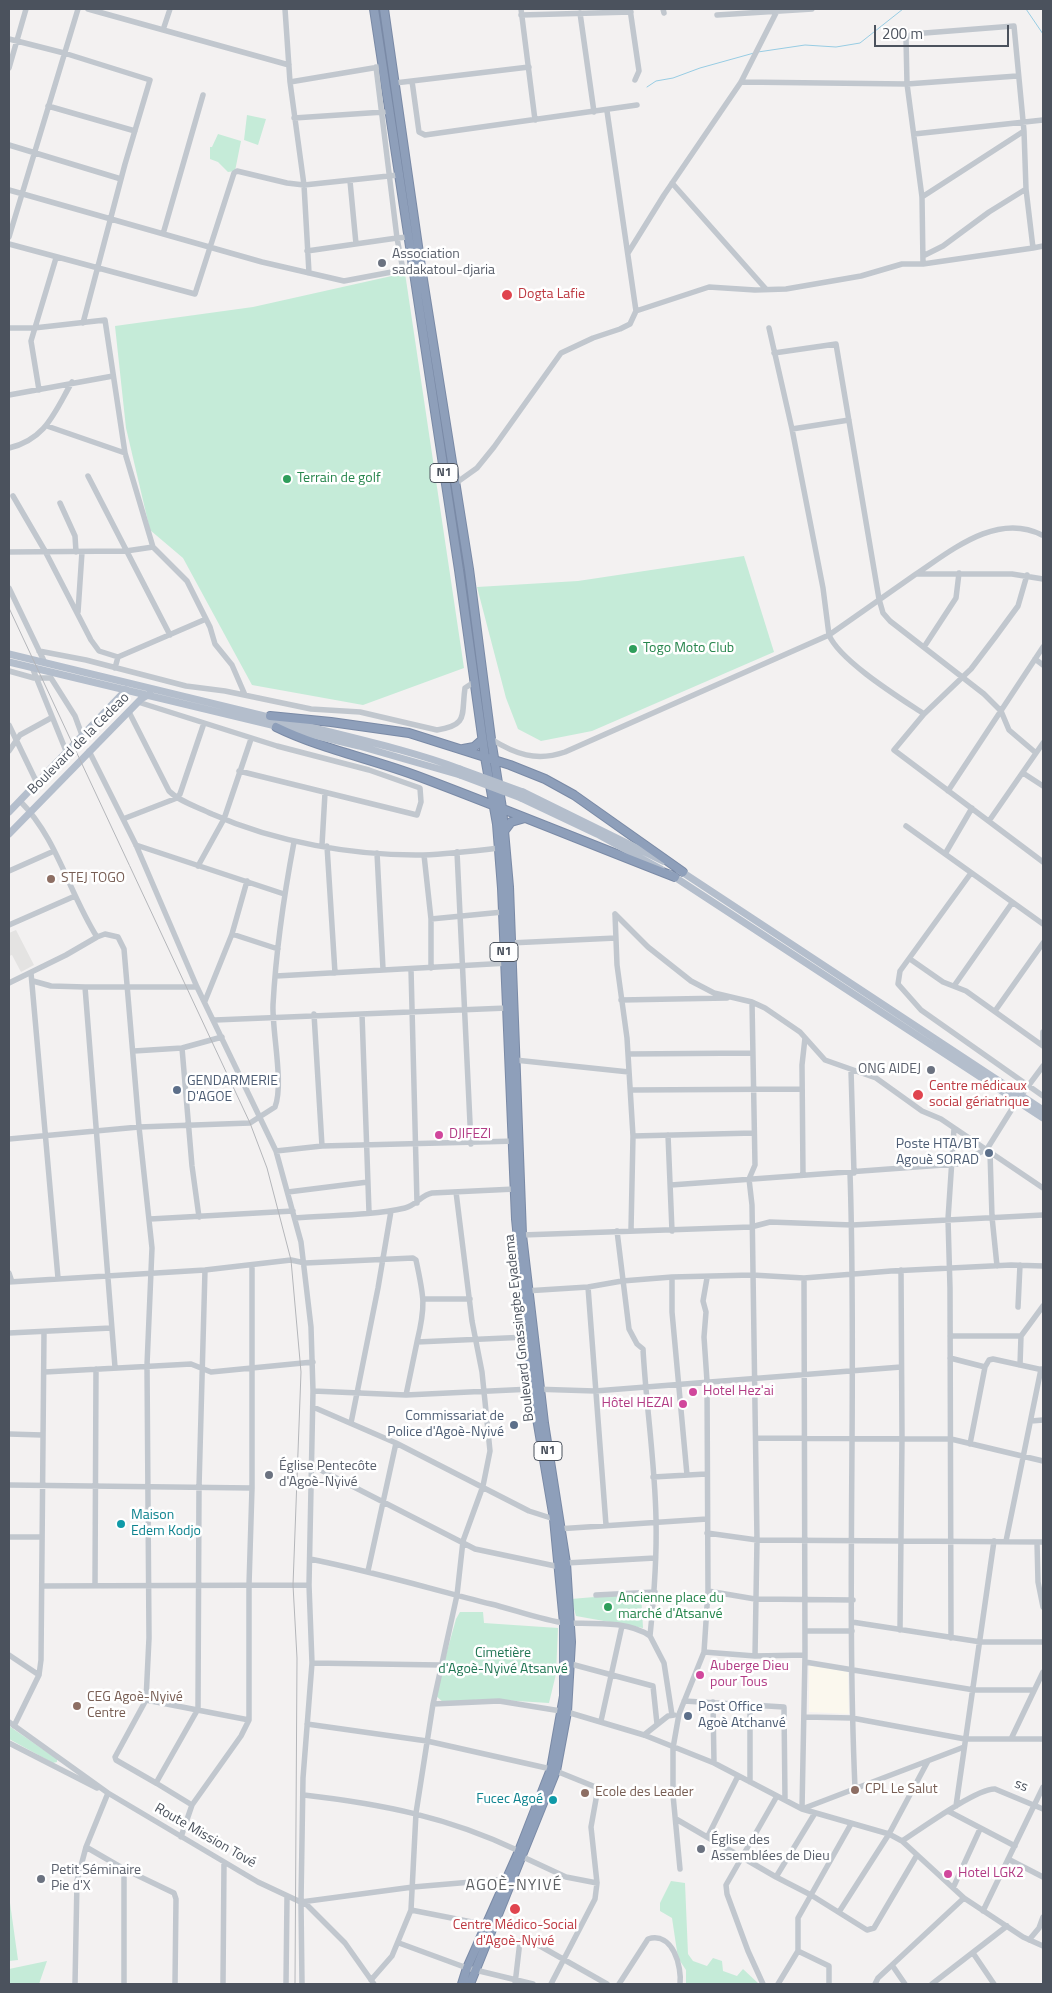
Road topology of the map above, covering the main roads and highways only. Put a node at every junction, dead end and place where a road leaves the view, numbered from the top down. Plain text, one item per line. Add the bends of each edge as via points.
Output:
1 (374, 9) edge
2 (384, 9) edge
3 (393, 64) junction
4 (379, 66) junction
5 (417, 268) junction
6 (9, 653) edge
7 (9, 662) edge
8 (144, 687) junction
9 (126, 690) junction
10 (160, 692) junction
11 (146, 695) junction
12 (270, 716) junction
13 (276, 727) junction
14 (82, 735) junction
15 (487, 739) junction
16 (461, 749) junction
17 (66, 751) junction
18 (89, 751) junction
19 (484, 757) junction
20 (495, 760) junction
21 (73, 767) junction
22 (460, 772) junction
23 (522, 795) junction
24 (493, 804) junction
25 (502, 808) junction
26 (9, 812) edge
27 (527, 818) junction
28 (505, 830) junction
29 (9, 834) edge
30 (683, 872) junction
31 (675, 877) junction
32 (508, 963) junction
33 (1020, 1098) junction
34 (1043, 1110) edge
35 (1043, 1118) edge
36 (516, 1141) junction
37 (526, 1290) junction
38 (536, 1390) junction
39 (558, 1529) junction
40 (567, 1622) junction
41 (564, 1712) junction
42 (521, 1854) junction
43 (471, 1969) junction
44 (462, 1984) edge
45 (470, 1984) edge

1 - 4 highway, N1
2 - 3 highway, N1
3 - 4 highway
3 - 5 highway, N1
4 - 5 highway, N1 via 408,236
5 - 15 highway, Boulevard Gnassingbe Eyadema / N1 via 478,712
5 - 15 highway, Boulevard Gnassingbe Eyadema / N1 via 456,483 488,711
6 - 8 main road
7 - 9 main road
8 - 9 main road
8 - 10 main road
9 - 11 main road
9 - 14 main road, Boulevard de la Cedeao
10 - 11 main road
10 - 12 main road
11 - 13 main road
11 - 18 main road, Boulevard de la Cedeao
12 - 16 highway via 399,732
12 - 22 main road via 401,750
13 - 22 main road
13 - 24 highway
14 - 17 main road, Boulevard de la Cedeao
14 - 18 main road
15 - 16 highway via 474,747
15 - 19 highway, Boulevard Gnassingbe Eyadema / N1
15 - 20 highway, Boulevard Gnassingbe Eyadema / N1
16 - 19 highway
17 - 21 main road
17 - 26 main road, Boulevard de la Cedeao
18 - 21 main road, Boulevard de la Cedeao
19 - 20 highway
19 - 24 highway, Boulevard Gnassingbe Eyadema / N1
20 - 25 highway, Boulevard Gnassingbe Eyadema / N1
20 - 30 highway via 574,795
21 - 29 main road, Boulevard de la Cedeao
22 - 23 main road, bridge
23 - 30 main road via 582,819
23 - 31 main road
24 - 25 highway
24 - 32 highway, Boulevard Gnassingbe Eyadema / N1
25 - 27 highway
25 - 28 highway, Boulevard Gnassingbe Eyadema / N1
27 - 28 highway via 516,819
27 - 31 highway
28 - 32 highway, Boulevard Gnassingbe Eyadema / N1
30 - 33 main road
31 - 33 main road
32 - 36 highway, Boulevard Gnassingbe Eyadema / N1 via 515,1060
32 - 36 highway, Boulevard Gnassingbe Eyadema / N1 via 507,1008
33 - 34 main road
33 - 35 main road
36 - 37 highway, Boulevard Gnassingbe Eyadema / N1
36 - 37 highway, Boulevard Gnassingbe Eyadema / N1 via 515,1189
37 - 38 highway, Boulevard Gnassingbe Eyadema / N1
37 - 38 highway, Boulevard Gnassingbe Eyadema / N1 via 528,1337
38 - 39 highway, Boulevard Gnassingbe Eyadema / N1
38 - 39 highway, Boulevard Gnassingbe Eyadema / N1
39 - 40 highway, Boulevard Gnassingbe Eyadema / N1
40 - 41 highway, Boulevard Gnassingbe Eyadema / N1
40 - 41 highway, Boulevard Gnassingbe Eyadema / N1 via 571,1664
41 - 42 highway, Boulevard Gnassingbe Eyadema / N1 via 553,1770
42 - 43 highway, Boulevard Gnassingbe Eyadema / N1
42 - 43 highway, Boulevard Gnassingbe Eyadema / N1 via 507,1879
43 - 44 highway, Boulevard Gnassingbe Eyadema / N1
43 - 45 highway, Boulevard Gnassingbe Eyadema / N1

